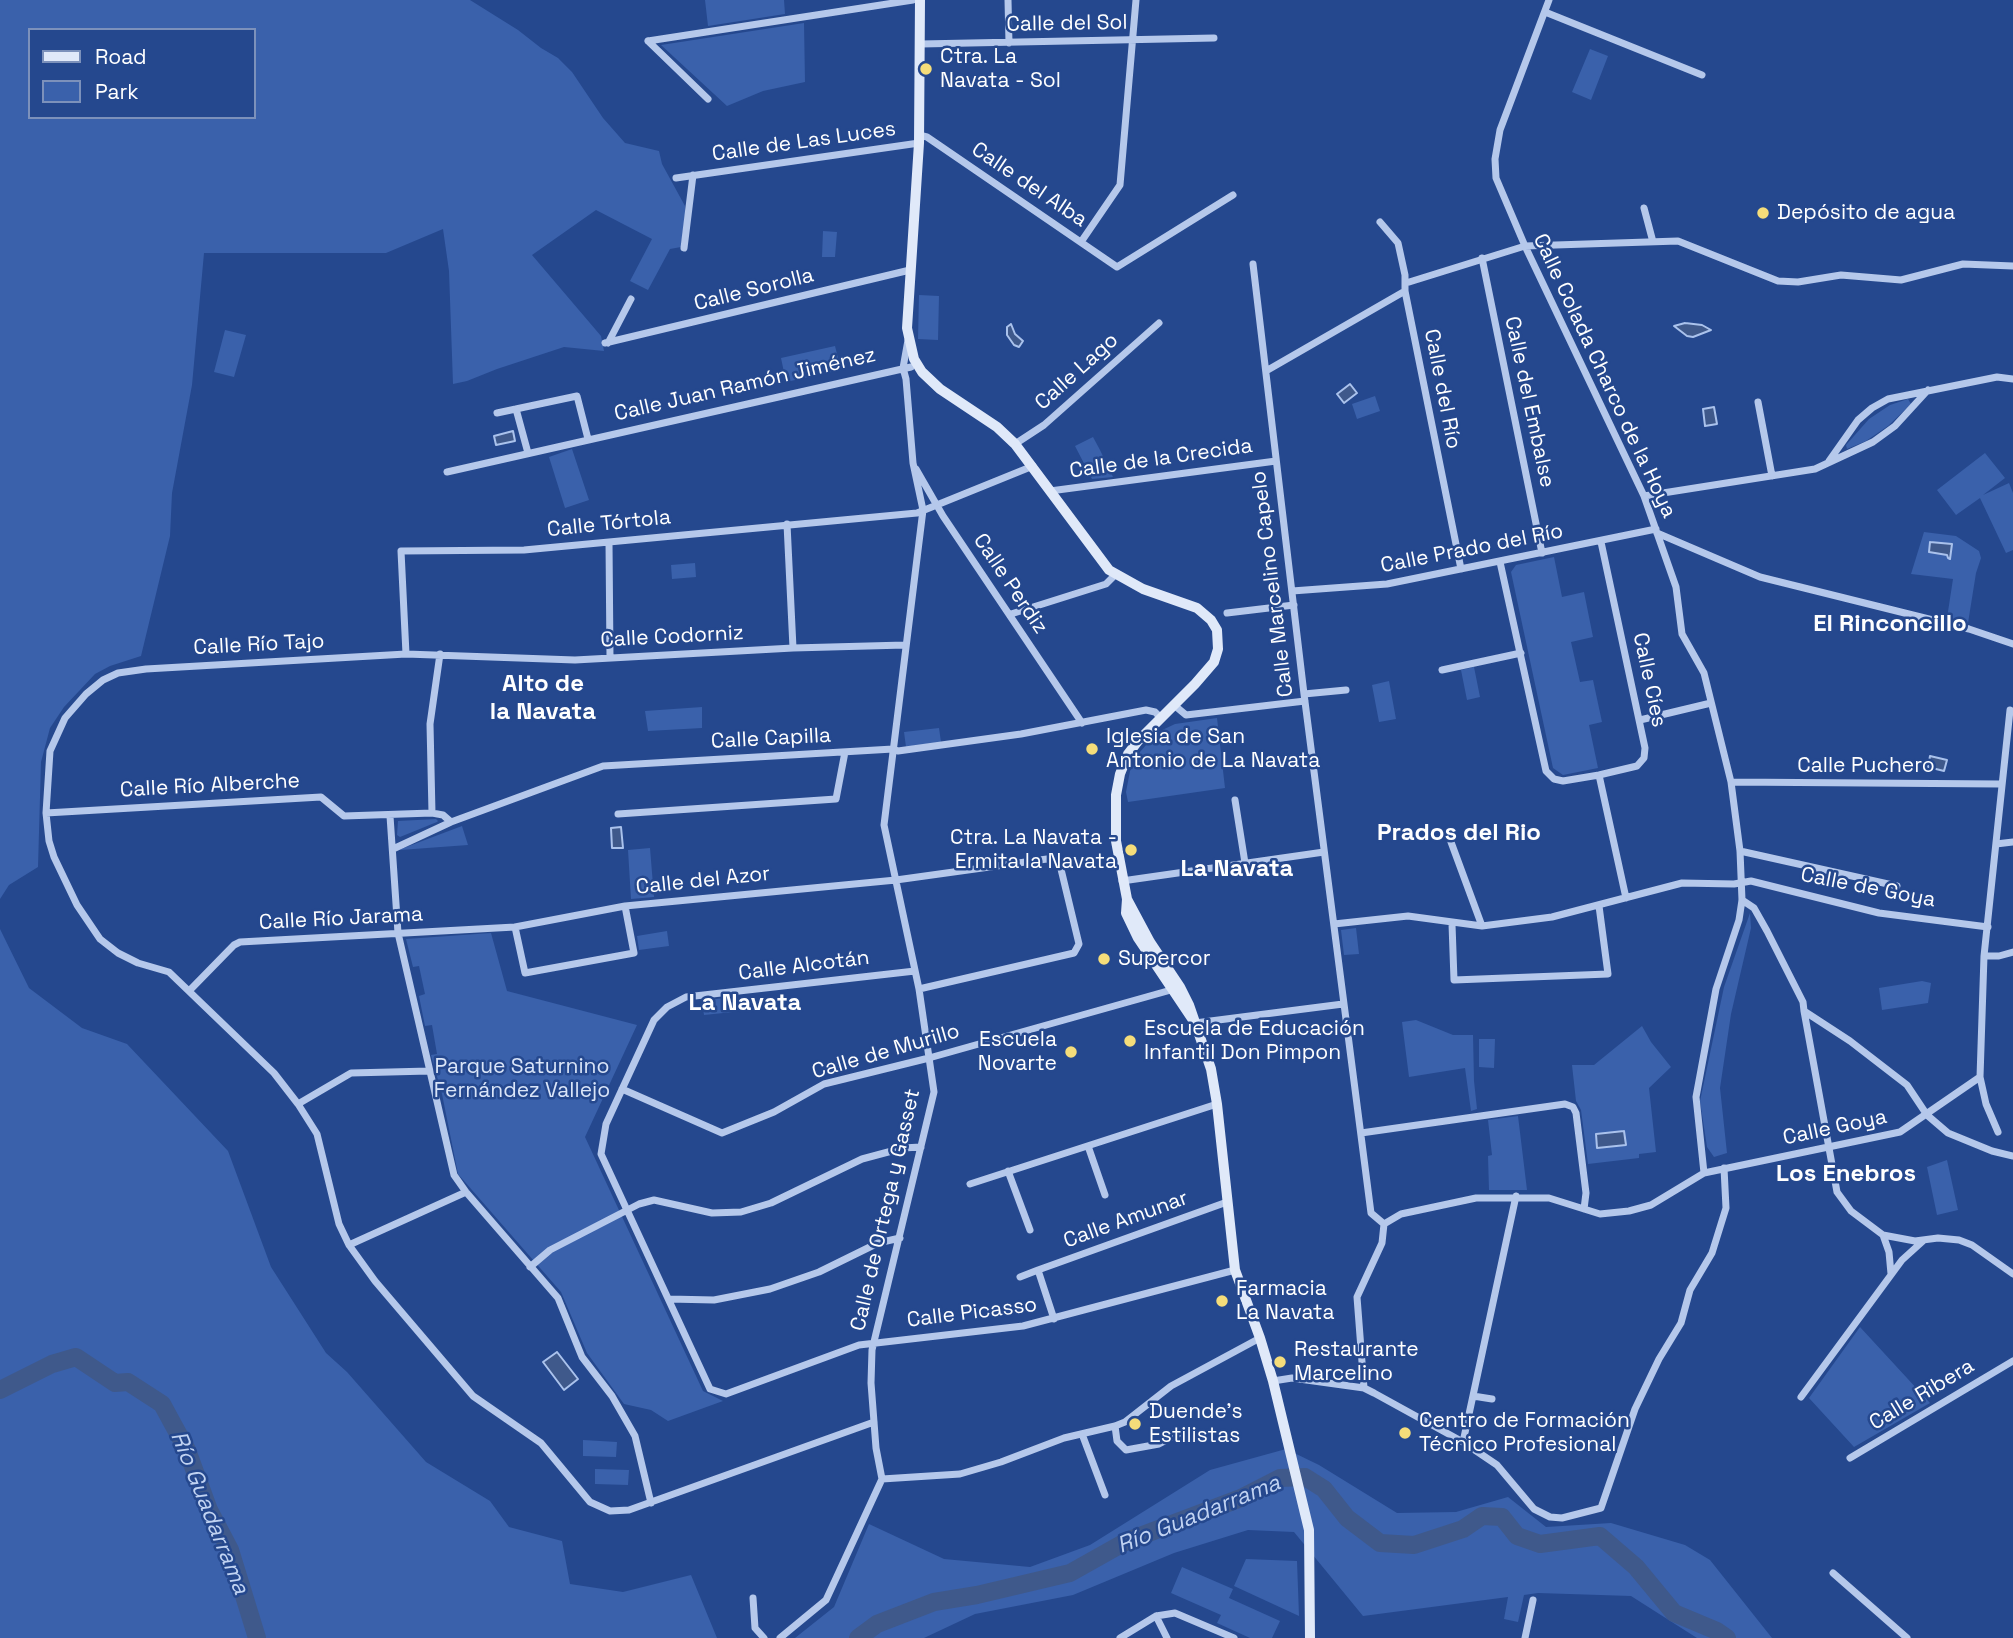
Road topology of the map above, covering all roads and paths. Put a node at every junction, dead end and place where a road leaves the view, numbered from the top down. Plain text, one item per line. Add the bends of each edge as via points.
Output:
1 (913, 0) edge
2 (920, 0) edge
3 (1008, 0) edge
4 (1136, 0) edge
5 (1549, 0) edge
6 (1545, 12) junction
7 (1214, 38) dead end
8 (1133, 40) junction
9 (1009, 43) junction
10 (921, 44) junction
11 (1702, 75) dead end
12 (708, 99) dead end
13 (919, 139) junction
14 (693, 175) junction
15 (676, 178) dead end
16 (1233, 195) dead end
17 (1644, 208) dead end
18 (1380, 222) dead end
19 (1082, 242) junction
20 (1653, 242) junction
21 (1525, 246) junction
22 (684, 248) dead end
23 (1482, 258) junction
24 (1253, 264) dead end
25 (2013, 266) edge
26 (911, 270) junction
27 (1405, 287) junction
28 (631, 299) dead end
29 (1159, 323) dead end
30 (909, 365) junction
31 (1266, 371) junction
32 (922, 372) junction
33 (906, 379) junction
34 (2013, 379) edge
35 (1928, 390) junction
36 (1758, 402) dead end
37 (516, 409) junction
38 (498, 413) dead end
39 (588, 439) junction
40 (1015, 444) junction
41 (528, 453) junction
42 (1276, 461) junction
43 (1829, 462) junction
44 (912, 463) junction
45 (1033, 467) junction
46 (447, 471) dead end
47 (1772, 476) junction
48 (1050, 491) junction
49 (1644, 496) junction
50 (936, 505) junction
51 (923, 510) junction
52 (787, 524) junction
53 (1657, 531) junction
54 (609, 542) junction
55 (1601, 542) junction
56 (1542, 553) junction
57 (1500, 562) junction
58 (1461, 569) junction
59 (1115, 575) junction
60 (1292, 591) junction
61 (1294, 606) junction
62 (1227, 613) dead end
63 (1010, 614) junction
64 (2013, 644) edge
65 (905, 645) junction
66 (793, 648) junction
67 (1521, 653) junction
68 (406, 654) junction
69 (440, 654) junction
70 (610, 658) junction
71 (1442, 670) dead end
72 (1346, 690) dead end
73 (1305, 698) junction
74 (1710, 703) junction
75 (1174, 705) junction
76 (2010, 710) dead end
77 (1161, 718) junction
78 (1640, 720) junction
79 (1082, 723) junction
80 (2010, 733) edge
81 (892, 749) junction
82 (845, 752) junction
83 (1599, 775) junction
84 (1731, 782) junction
85 (2000, 784) junction
86 (1235, 800) dead end
87 (46, 813) junction
88 (432, 813) junction
89 (618, 814) dead end
90 (390, 816) junction
91 (451, 822) junction
92 (1451, 842) dead end
93 (2013, 842) edge
94 (1996, 844) junction
95 (393, 849) junction
96 (1740, 851) junction
97 (1324, 852) junction
98 (1245, 863) junction
99 (896, 880) junction
100 (1122, 881) junction
101 (1743, 882) junction
102 (1897, 886) dead end
103 (1626, 898) junction
104 (1126, 900) junction
105 (1742, 900) junction
106 (625, 906) junction
107 (1599, 906) junction
108 (1126, 913) junction
109 (1452, 923) junction
110 (1334, 924) junction
111 (1482, 926) junction
112 (515, 927) junction
113 (1988, 927) junction
114 (398, 933) junction
115 (1152, 944) junction
116 (2013, 952) edge
117 (1984, 956) junction
118 (915, 971) junction
119 (919, 989) junction
120 (190, 990) junction
121 (1171, 990) junction
122 (1343, 1004) junction
123 (1189, 1005) junction
124 (1804, 1011) junction
125 (1195, 1023) junction
126 (929, 1058) junction
127 (429, 1071) junction
128 (1980, 1077) junction
129 (622, 1089) junction
130 (298, 1104) junction
131 (1217, 1104) junction
132 (1927, 1115) junction
133 (1998, 1132) dead end
134 (1361, 1133) junction
135 (1088, 1146) junction
136 (921, 1147) junction
137 (1829, 1148) junction
138 (2013, 1156) edge
139 (1724, 1168) junction
140 (1009, 1171) junction
141 (1704, 1173) junction
142 (970, 1184) dead end
143 (466, 1192) junction
144 (1105, 1195) dead end
145 (1516, 1196) junction
146 (1227, 1202) junction
147 (1584, 1209) junction
148 (626, 1210) junction
149 (1384, 1224) junction
150 (1030, 1230) dead end
151 (1884, 1235) junction
152 (900, 1238) junction
153 (1924, 1241) junction
154 (349, 1245) junction
155 (530, 1267) junction
156 (1038, 1270) junction
157 (1235, 1270) junction
158 (1891, 1274) junction
159 (2013, 1274) edge
160 (1020, 1277) dead end
161 (669, 1299) junction
162 (1054, 1319) junction
163 (1260, 1338) junction
164 (875, 1342) junction
165 (2013, 1361) edge
166 (1273, 1381) junction
167 (1364, 1388) junction
168 (1473, 1396) junction
169 (1801, 1397) dead end
170 (1492, 1399) dead end
171 (874, 1422) junction
172 (1115, 1426) junction
173 (1188, 1429) dead end
174 (1082, 1434) junction
175 (1463, 1442) junction
176 (1850, 1458) dead end
177 (882, 1479) junction
178 (1105, 1494) dead end
179 (651, 1503) junction
180 (1833, 1573) dead end
181 (753, 1598) dead end
182 (1533, 1600) dead end
183 (1156, 1616) junction
184 (764, 1638) edge
185 (780, 1638) edge
186 (1120, 1638) edge
187 (1167, 1638) edge
188 (1234, 1638) edge
189 (1310, 1638) edge
190 (1525, 1638) edge
191 (1907, 1638) edge

1 - 12 street via 648,41
2 - 10 main road
3 - 9 street
4 - 8 street
5 - 6 street, Calle Colada Charco de la Hoya
6 - 11 street
6 - 21 street, Calle Colada Charco de la Hoya via 1500,130 1495,159 1496,178
7 - 8 street, Calle del Sol
8 - 9 street, Calle del Sol
8 - 19 street via 1120,185
9 - 10 street, Calle del Sol
10 - 13 main road
13 - 14 street, Calle de Las Luces
13 - 19 street, Calle del Alba via 927,137
13 - 26 main road
14 - 15 street, Calle de Las Luces
14 - 22 street, Calle de Las Luces
16 - 19 street, Calle del Alba via 1117,267
17 - 20 street
18 - 27 street, Calle del Río via 1398,243
20 - 21 street
20 - 25 street via 1678,241 1778,281 1841,275 1901,279 1963,264
21 - 23 street
21 - 49 street, Calle Colada Charco de la Hoya
23 - 27 street
23 - 56 street, Calle del Embalse
24 - 31 street, Calle Marcelino Capelo
26 - 28 street, Calle Sorolla via 607,343
26 - 30 main road
27 - 31 street
27 - 58 street, Calle del Río
29 - 40 street, Calle Lago via 1044,425
30 - 32 main road
30 - 33 street, Calle Perdiz
30 - 39 street, Calle Juan Ramón Jiménez
31 - 42 street, Calle Marcelino Capelo
32 - 33 street
32 - 40 main road
33 - 44 street, Calle Perdiz
34 - 35 street via 1997,377
35 - 43 street via 1873,442
35 - 43 street via 1888,399 1872,408
36 - 47 street
37 - 38 street
37 - 39 street via 577,396
37 - 41 street
39 - 41 street, Calle Juan Ramón Jiménez
40 - 45 main road
41 - 46 street, Calle Juan Ramón Jiménez
42 - 48 street, Calle de la Crecida
42 - 60 street, Calle Marcelino Capelo
43 - 47 street
44 - 50 street, Calle Perdiz
44 - 51 street, Calle Perdiz
45 - 48 main road
45 - 50 street, Calle Tórtola
47 - 49 street
48 - 59 main road
49 - 53 street, Calle Colada Charco de la Hoya
50 - 51 street, Calle Tórtola
50 - 63 street, Calle Perdiz
51 - 52 street, Calle Tórtola
51 - 65 street, Calle de Ortega y Gasset
52 - 54 street, Calle Tórtola
52 - 66 street
53 - 55 street, Calle Prado del Río
53 - 64 street via 1760,578
53 - 74 street, Calle Colada Charco de la Hoya via 1676,587 1682,634 1703,673
54 - 68 street, Calle Tórtola via 524,550 401,551
54 - 70 street
55 - 56 street, Calle Prado del Río
55 - 78 street, Calle Cíes
56 - 57 street, Calle Prado del Río
57 - 58 street, Calle Prado del Río
57 - 67 street, Calle Cíes
58 - 60 street, Calle Prado del Río via 1387,584
59 - 63 street via 1106,584
59 - 75 main road via 1197,608 1214,624 1219,643 1214,662
60 - 61 street, Calle Marcelino Capelo
61 - 62 street
61 - 73 street, Calle Marcelino Capelo
63 - 79 street, Calle Perdiz
65 - 66 street, Calle Codorniz
65 - 81 street, Calle de Ortega y Gasset
66 - 70 street, Calle Codorniz
67 - 71 street
67 - 83 street, Calle Cíes via 1546,771 1563,781
68 - 69 street, Calle Río Tajo
68 - 87 street, Calle Río Tajo via 118,673 86,694 65,718 50,751
69 - 70 street, Calle Codorniz
69 - 88 street via 430,724
72 - 73 street
73 - 75 street via 1186,715
73 - 97 street, Calle Marcelino Capelo
74 - 78 street
74 - 84 street, Calle Colada Charco de la Hoya
75 - 77 main road
76 - 80 street
77 - 79 street, Calle Capilla via 1146,710
77 - 100 main road via 1128,754 1120,774 1115,817
78 - 83 street, Calle Cíes via 1644,758 1637,766
79 - 81 street, Calle Capilla
80 - 85 street
81 - 82 street, Calle Capilla
81 - 99 street, Calle de Ortega y Gasset via 884,825
82 - 89 street via 836,799
82 - 91 street, Calle Capilla via 603,766
83 - 103 street
84 - 85 street, Calle Puchero
84 - 96 street, Calle Colada Charco de la Hoya
85 - 94 street
86 - 98 street
87 - 90 street, Calle Río Alberche via 321,797 344,816
87 - 120 street, Calle Río Tajo via 54,858 76,905 100,939 138,963 169,972
88 - 90 street, Calle Río Alberche
88 - 91 street, Calle Río Alberche
90 - 95 street
91 - 95 street, Calle Capilla
92 - 111 street
93 - 94 street
94 - 113 street
95 - 114 street
96 - 101 street, Calle Colada Charco de la Hoya
96 - 102 street
97 - 98 street
97 - 110 street, Calle Marcelino Capelo
98 - 100 street
99 - 106 street, Calle del Azor
99 - 118 street, Calle de Ortega y Gasset
99 - 119 street, Calle del Azor via 1056,861 1079,944 1074,953
100 - 104 main road
101 - 103 street, Calle de Goya via 1682,884
101 - 105 street, Calle Colada Charco de la Hoya
101 - 113 street, Calle de Goya via 1879,913
103 - 107 street, Calle de Goya
104 - 108 main road
104 - 115 main road
105 - 124 street via 1754,908 1767,931
105 - 141 street, Calle Colada Charco de la Hoya via 1716,989 1696,1097
106 - 112 street, Calle del Azor
106 - 112 street via 634,953 525,973
107 - 109 street via 1608,974 1454,980
107 - 111 street, Calle de Goya
108 - 115 main road
108 - 121 main road
109 - 110 street, Calle de Goya via 1408,916
109 - 111 street, Calle de Goya
110 - 122 street, Calle Marcelino Capelo
112 - 114 street, Calle Río Jarama
113 - 117 street
114 - 120 street, Calle Río Jarama via 240,942
114 - 127 street
115 - 121 main road via 1173,985
115 - 123 main road
116 - 117 street
117 - 128 street
118 - 119 street, Calle de Ortega y Gasset
118 - 129 street, Calle Alcotán via 686,997 654,1020
119 - 126 street, Calle de Ortega y Gasset
120 - 130 street, Calle Río Tajo via 274,1073
121 - 123 main road
121 - 125 main road
121 - 126 street, Calle de Murillo
122 - 125 street
122 - 134 street, Calle Marcelino Capelo
123 - 125 main road
124 - 132 street via 1907,1086
124 - 137 street
125 - 131 main road
126 - 129 street, Calle de Murillo via 824,1084 774,1112 722,1133
126 - 136 street, Calle de Ortega y Gasset via 934,1093
127 - 130 street via 351,1073
127 - 143 street via 454,1175
128 - 132 street, Calle Goya
128 - 133 street
129 - 148 street, Calle Picasso via 606,1124 601,1154
130 - 154 street, Calle Río Tajo via 317,1134 339,1224
131 - 135 street
131 - 146 main road
132 - 137 street, Calle Goya via 1900,1132
132 - 138 street via 1948,1133
134 - 147 street via 1565,1104 1576,1113
134 - 149 street, Calle Marcelino Capelo via 1371,1213
135 - 140 street
135 - 144 street
136 - 148 street via 862,1159 771,1203 741,1212 712,1213 654,1200
136 - 152 street, Calle de Ortega y Gasset
137 - 139 street, Calle Goya
137 - 151 street via 1837,1192 1851,1210
139 - 141 street
139 - 175 street via 1726,1208 1712,1253 1635,1409 1601,1508 1550,1517 1534,1509 1497,1465
140 - 142 street
140 - 150 street
141 - 147 street via 1651,1205 1600,1214
143 - 154 street
143 - 155 street
145 - 147 street via 1549,1198
145 - 149 street via 1476,1198 1401,1214
145 - 168 street
146 - 156 street, Calle Amunar
146 - 157 main road
148 - 155 street via 550,1250
148 - 161 street, Calle Picasso
149 - 167 street via 1382,1243 1357,1297
151 - 153 street
151 - 158 street
152 - 161 street via 771,1289 715,1300
152 - 164 street, Calle de Ortega y Gasset
153 - 158 street
153 - 159 street via 1959,1240
154 - 179 street, Calle Río Tajo via 474,1396 541,1443 590,1502 610,1511
155 - 179 street via 558,1298 582,1357 635,1436
156 - 160 street, Calle Amunar
156 - 162 street
157 - 162 street, Calle Picasso
157 - 163 main road
158 - 169 street
161 - 164 street, Calle Picasso via 710,1389 726,1394
162 - 164 street, Calle Picasso
163 - 166 main road
163 - 172 street via 1171,1386
164 - 171 street, Calle de Ortega y Gasset
165 - 176 street, Calle Ribera
166 - 167 street via 1292,1378
166 - 189 main road via 1309,1530
167 - 175 street
168 - 170 street
168 - 175 street
171 - 177 street, Calle de Ortega y Gasset
171 - 179 street, Calle Río Tajo
172 - 173 street via 1117,1441 1126,1450 1159,1444
172 - 174 street
174 - 177 street via 960,1474
174 - 178 street
177 - 185 street via 826,1600
180 - 191 street
181 - 184 street via 755,1628
182 - 190 street
183 - 186 street
183 - 187 street
183 - 188 street via 1175,1613

